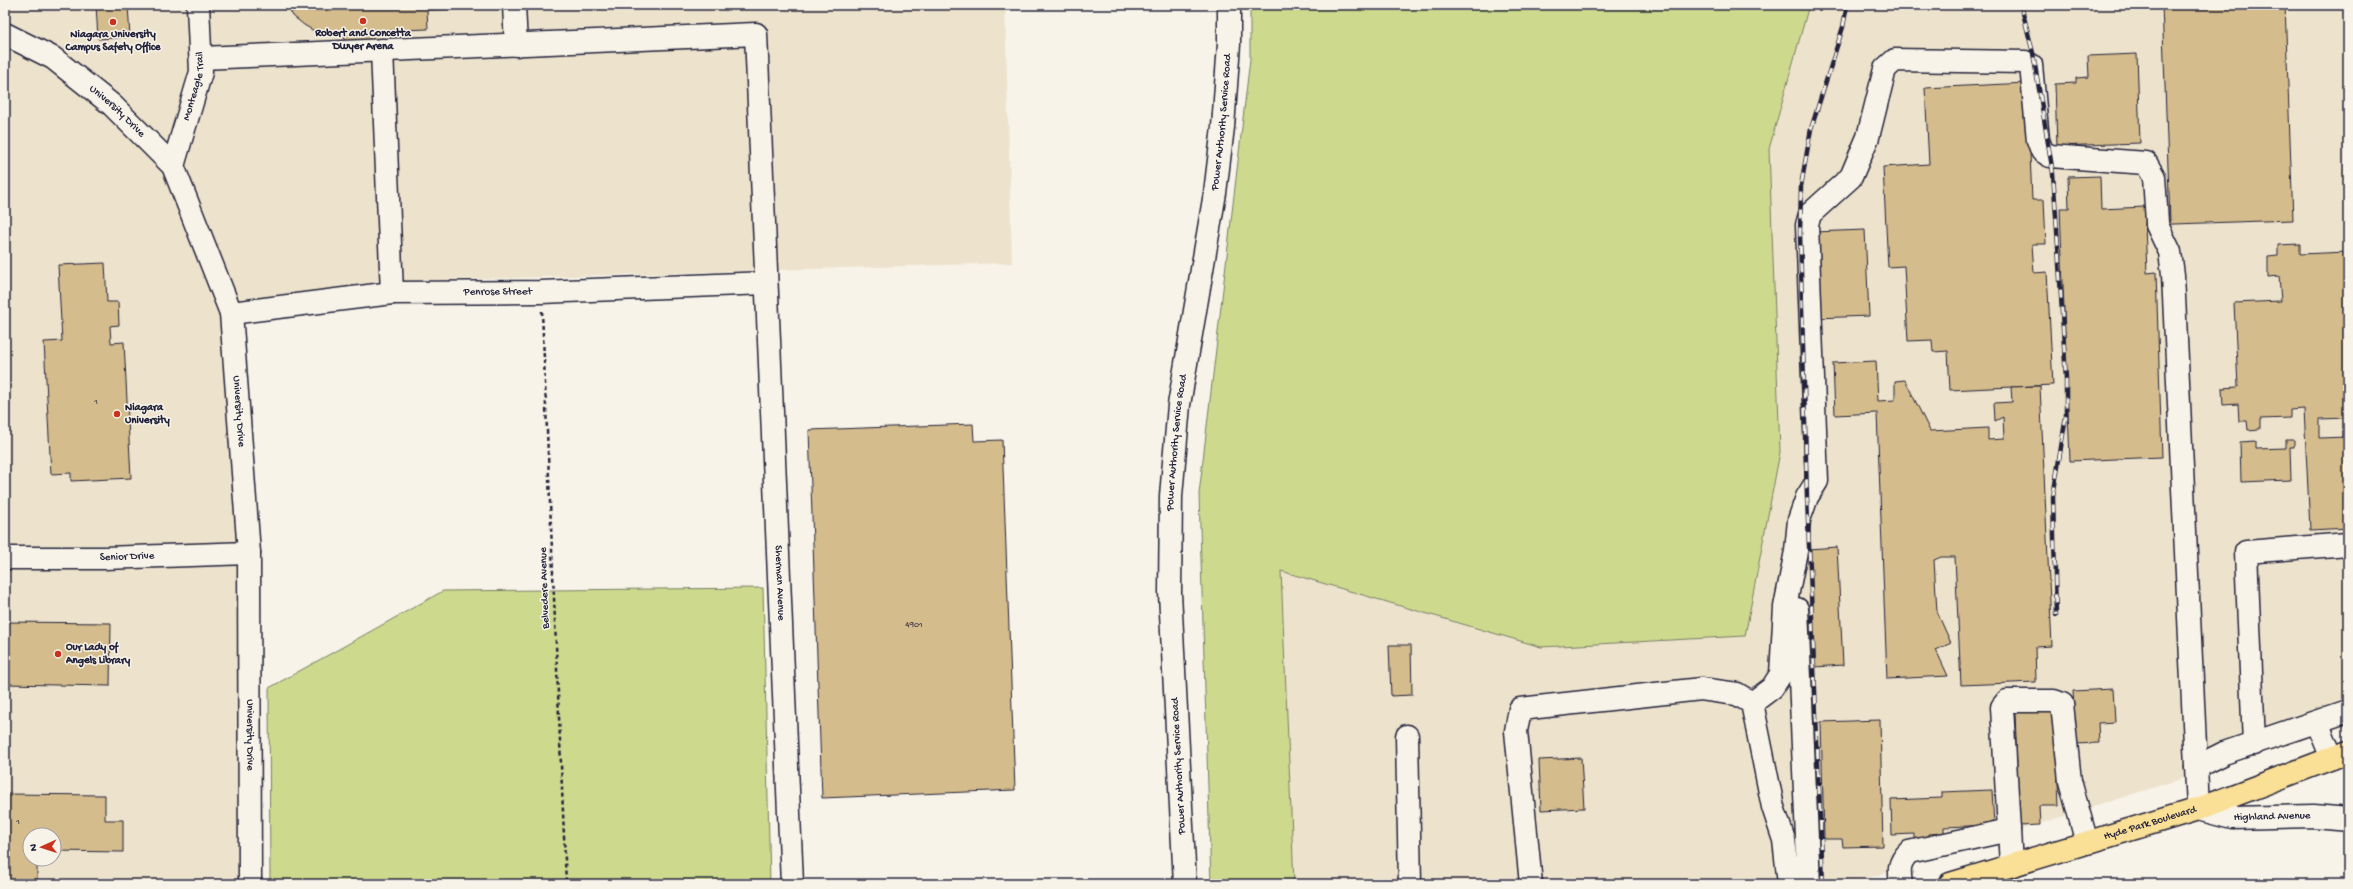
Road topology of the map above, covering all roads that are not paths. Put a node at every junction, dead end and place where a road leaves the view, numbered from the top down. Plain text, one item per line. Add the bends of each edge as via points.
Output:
1 (198, 5) edge
2 (514, 5) edge
3 (1229, 5) edge
4 (5, 34) edge
5 (516, 45) junction
6 (382, 50) junction
7 (201, 58) junction
8 (174, 166) junction
9 (766, 282) junction
10 (392, 293) junction
11 (231, 313) junction
12 (2348, 544) edge
13 (249, 553) junction
14 (5, 558) edge
15 (1790, 578) junction
16 (1752, 703) junction
17 (2348, 711) edge
18 (2318, 722) junction
19 (1407, 736) dead end
20 (2254, 744) junction
21 (2340, 755) edge
22 (2196, 768) junction
23 (2198, 809) junction
24 (2348, 819) edge
25 (2009, 830) junction
26 (2087, 842) junction
27 (2011, 865) junction
28 (250, 884) edge
29 (792, 884) edge
30 (1185, 884) edge
31 (1410, 884) edge
32 (1531, 884) edge
33 (1789, 884) edge
34 (1809, 884) edge
35 (1901, 884) edge
36 (1950, 884) edge

1 - 7 street, Monteagle Trail
2 - 5 street
3 - 30 street, Power Authority Service Road via 1224,127 1179,405 1171,496 1170,593
4 - 8 street, University Drive via 53,58 112,105
5 - 6 street
5 - 9 street, Sherman Avenue via 756,34
6 - 7 street
6 - 10 street
7 - 8 street, Monteagle Trail via 202,72
8 - 11 street, University Drive
9 - 10 street, Penrose Street via 541,292
9 - 29 street, Sherman Avenue
10 - 11 street, Penrose Street
11 - 13 street, University Drive
12 - 20 street via 2246,552
13 - 14 street, Senior Drive via 104,558
13 - 28 street, University Drive
15 - 16 street via 1785,607 1781,674 1772,688
15 - 22 street via 1800,520 1807,497 1816,481 1807,225 1810,214 1851,176 1868,137 1885,69 1896,60 2025,62 2031,65 2038,140 2042,151 2050,156 2146,163 2154,177 2157,223 2170,252 2173,276
15 - 34 street via 1797,596
16 - 32 street via 1737,694 1701,689 1520,709 1516,731
16 - 33 street via 1773,807 1784,840
17 - 18 street
18 - 20 street
18 - 21 street
19 - 31 street
20 - 22 street via 2224,754
21 - 23 main road, Hyde Park Boulevard
22 - 23 street
23 - 24 street, Highland Avenue via 2232,818 2314,816
23 - 26 main road, Hyde Park Boulevard
25 - 26 street via 2002,707 2007,702 2054,701 2062,704 2070,781
25 - 27 street
25 - 35 street via 1908,852 1901,860 1899,869
26 - 27 main road, Hyde Park Boulevard
27 - 36 main road, Hyde Park Boulevard

